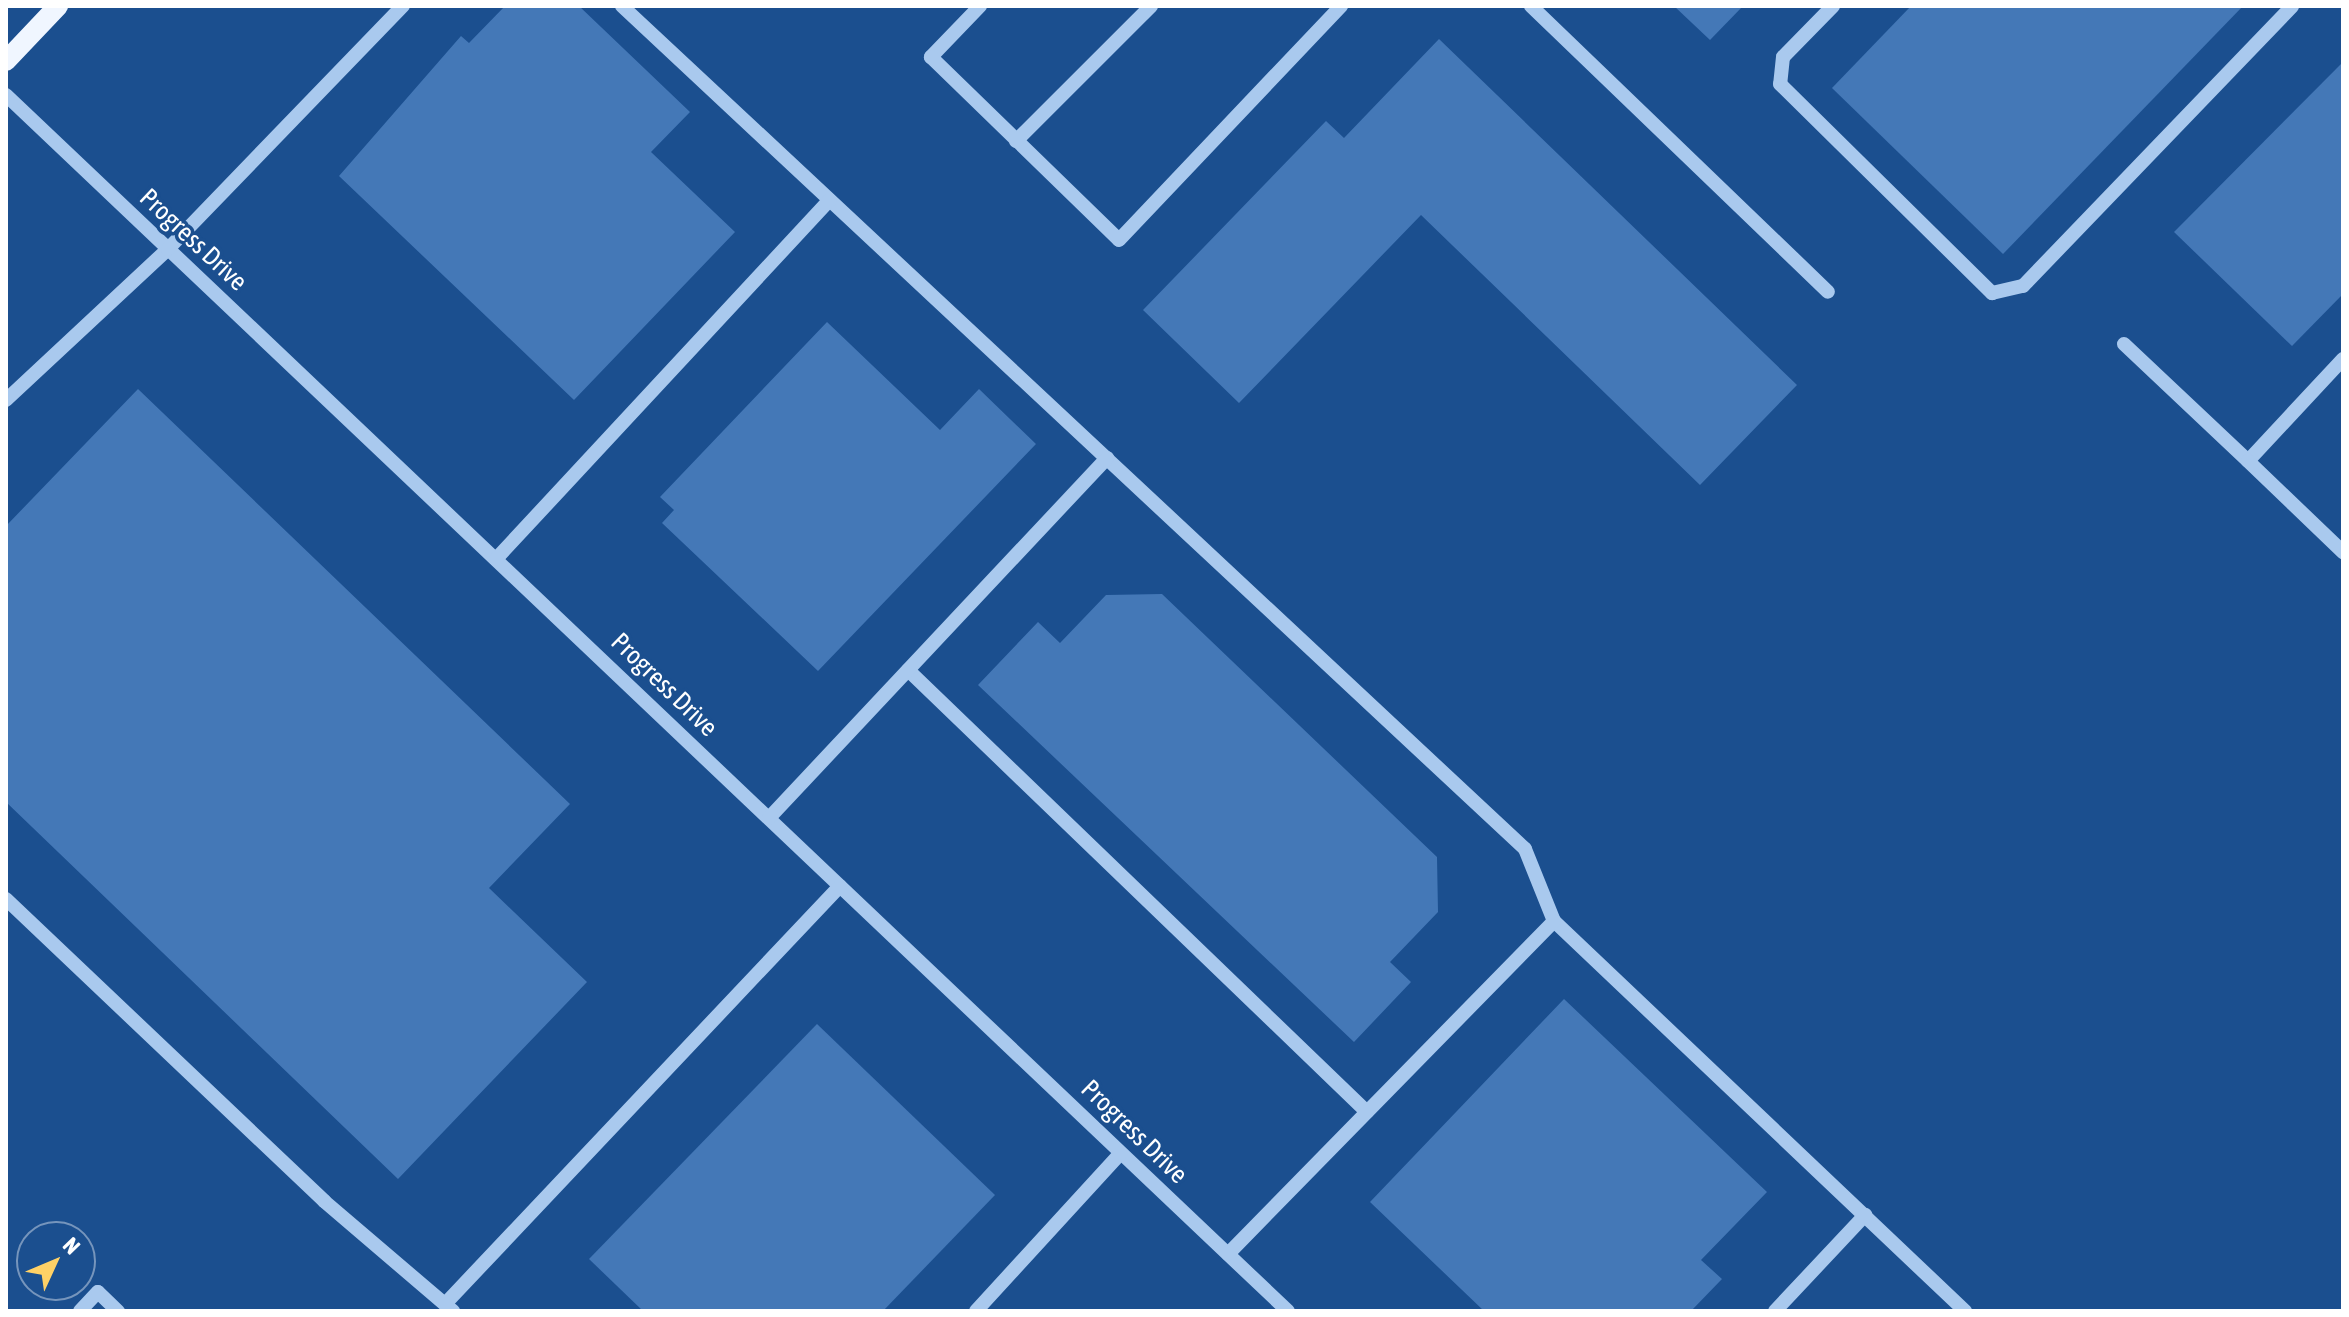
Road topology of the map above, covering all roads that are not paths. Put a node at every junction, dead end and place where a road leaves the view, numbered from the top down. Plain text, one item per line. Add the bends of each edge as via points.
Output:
1 (58, 6) edge
2 (403, 6) edge
3 (622, 6) edge
4 (980, 6) edge
5 (1151, 6) edge
6 (1341, 6) edge
7 (1531, 6) edge
8 (1833, 6) edge
9 (2292, 6) edge
10 (6, 61) edge
11 (6, 95) edge
12 (1016, 141) junction
13 (830, 200) junction
14 (168, 249) junction
15 (1828, 292) dead end
16 (2124, 344) dead end
17 (2343, 359) edge
18 (6, 400) edge
19 (1107, 458) junction
20 (2248, 461) junction
21 (2343, 552) edge
22 (496, 559) junction
23 (908, 670) junction
24 (769, 818) junction
25 (840, 886) junction
26 (6, 899) edge
27 (1554, 921) junction
28 (1367, 1112) junction
29 (1121, 1153) junction
30 (1865, 1215) junction
31 (1228, 1254) junction
32 (449, 1308) edge
33 (80, 1311) edge
34 (118, 1311) edge
35 (976, 1311) edge
36 (1288, 1311) edge
37 (1775, 1311) edge
38 (1965, 1311) edge

1 - 10 main road
2 - 14 street
3 - 13 street
4 - 12 street via 931,57
5 - 12 street
6 - 12 street via 1119,240
7 - 15 street
8 - 9 street via 1783,57 1780,84 1992,293 2023,286
11 - 14 street, Progress Drive
13 - 19 street
13 - 22 street
14 - 18 street
14 - 22 street, Progress Drive
16 - 20 street
17 - 20 street
19 - 23 street
19 - 27 street via 1525,849
20 - 21 street
22 - 24 street, Progress Drive
23 - 24 street
23 - 28 street
24 - 25 street, Progress Drive
25 - 29 street, Progress Drive
25 - 32 street
26 - 32 street via 324,1201
27 - 28 street
27 - 30 street
28 - 31 street
29 - 31 street, Progress Drive
29 - 35 street
30 - 37 street
30 - 38 street
31 - 36 street, Progress Drive
33 - 34 street via 98,1292

